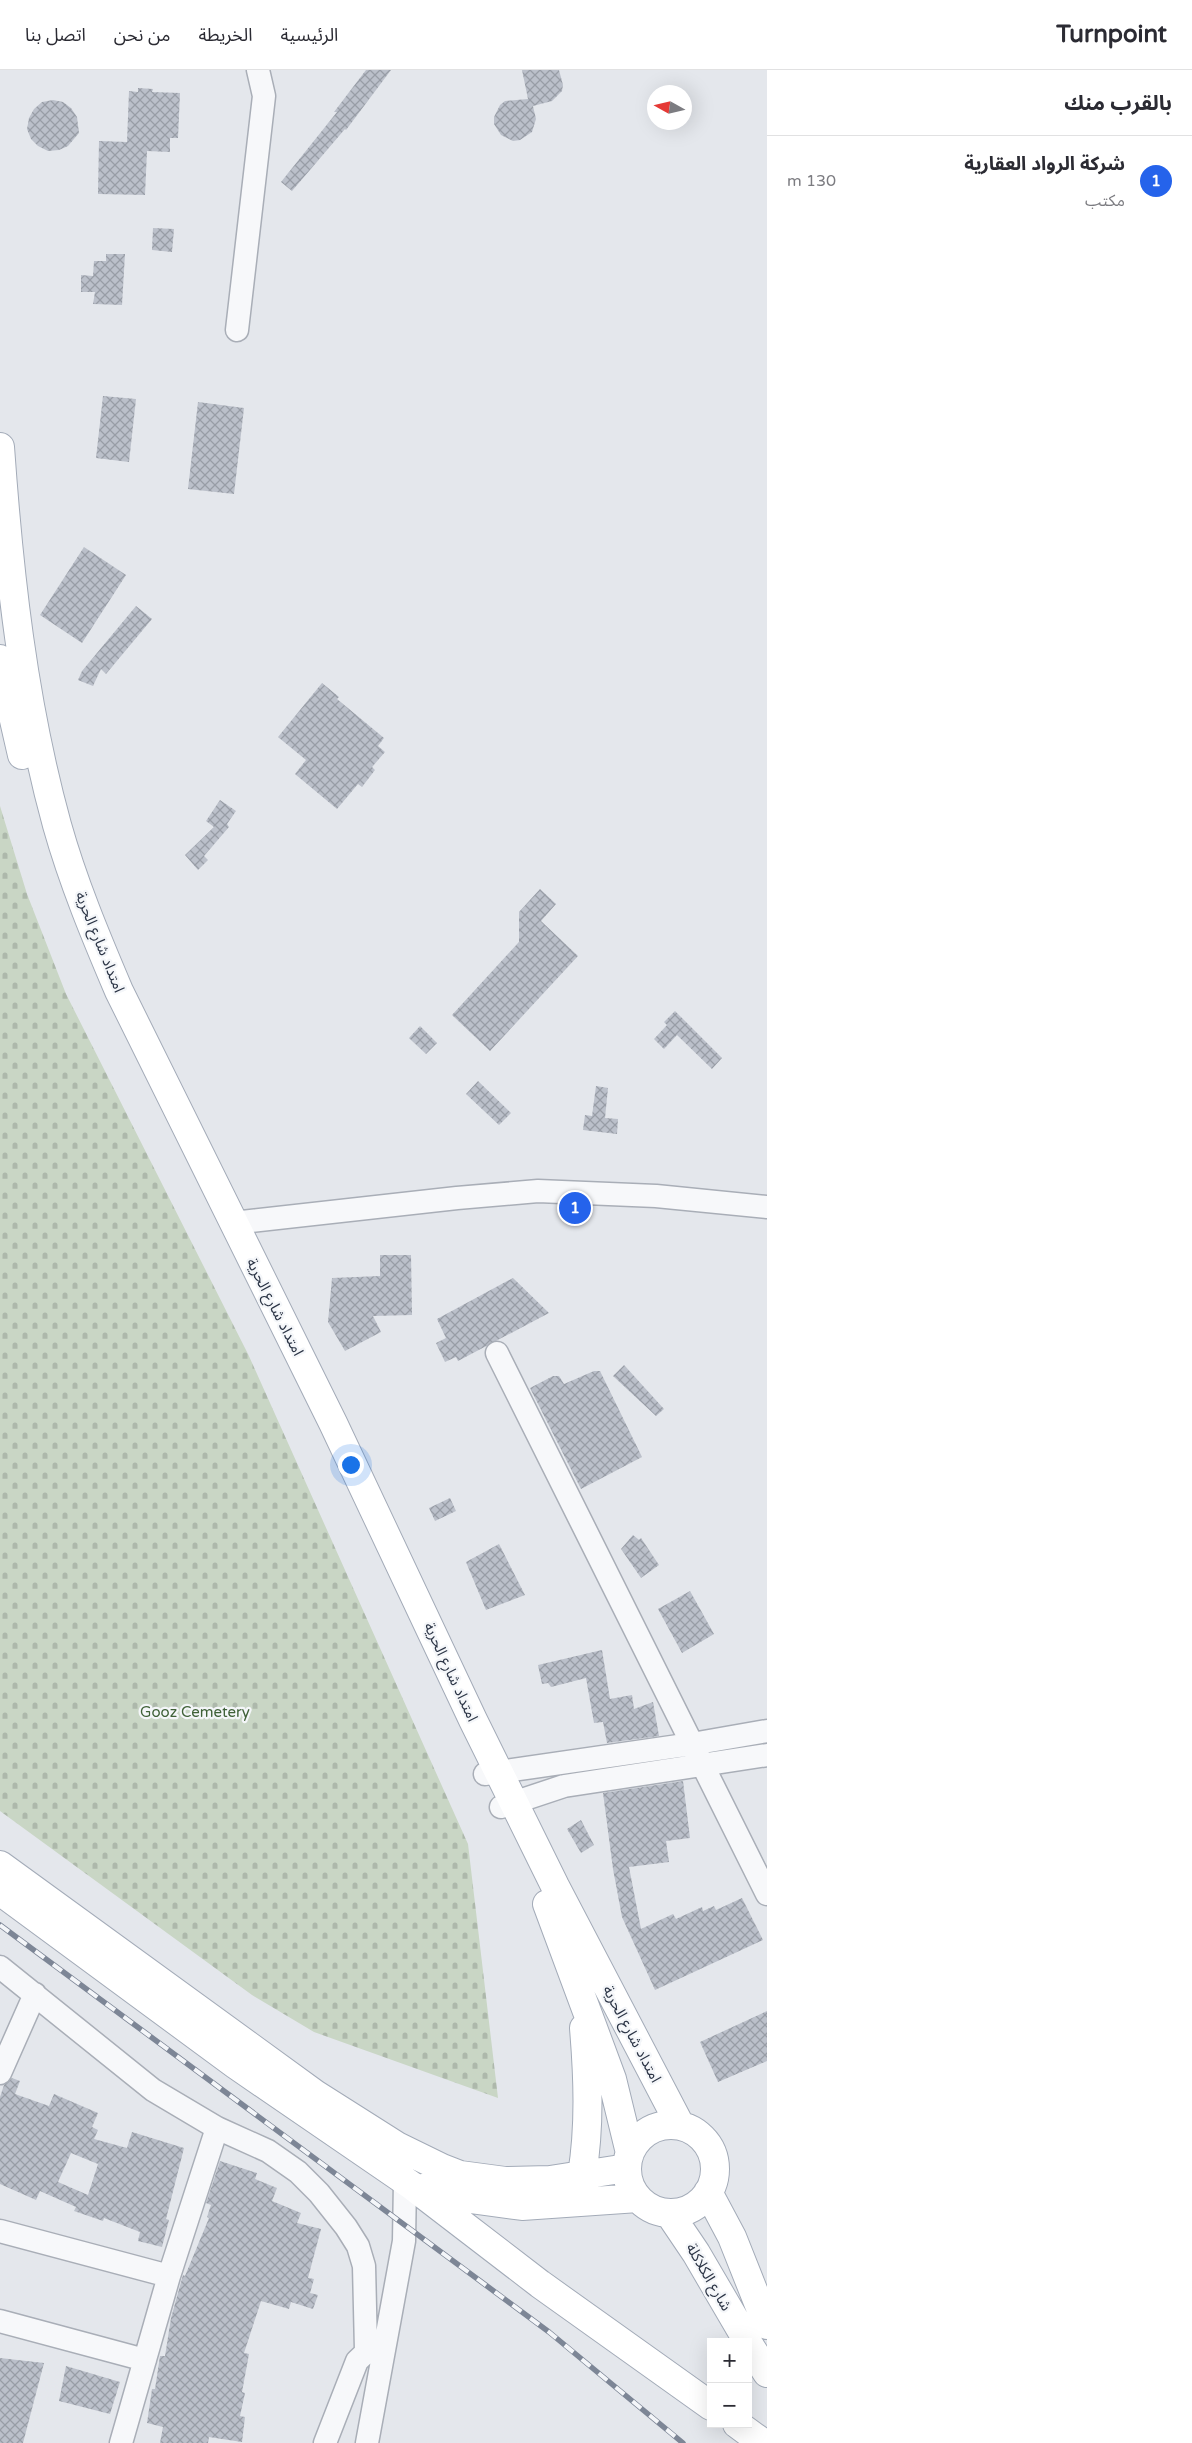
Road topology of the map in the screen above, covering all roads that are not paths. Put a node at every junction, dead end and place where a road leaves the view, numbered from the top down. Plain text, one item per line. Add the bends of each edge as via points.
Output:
1 (258, 70) edge
2 (238, 330) dead end
3 (0, 448) edge
4 (3, 519) edge
5 (0, 659) edge
6 (767, 1207) edge
7 (233, 1223) junction
8 (497, 1353) dead end
9 (767, 1731) edge
10 (692, 1744) junction
11 (767, 1755) edge
12 (703, 1765) junction
13 (492, 1773) junction
14 (507, 1804) junction
15 (0, 1865) edge
16 (0, 1891) edge
17 (767, 1894) edge
18 (0, 1967) edge
19 (34, 1994) junction
20 (582, 1994) junction
21 (2, 2062) edge
22 (680, 2125) junction
23 (217, 2128) junction
24 (628, 2160) junction
25 (582, 2175) junction
26 (408, 2183) junction
27 (708, 2192) junction
28 (638, 2198) junction
29 (669, 2213) junction
30 (0, 2231) edge
31 (168, 2276) junction
32 (0, 2321) edge
33 (767, 2325) edge
34 (389, 2332) junction
35 (746, 2338) edge
36 (752, 2349) edge
37 (366, 2350) junction
38 (145, 2360) junction
39 (767, 2373) edge
40 (707, 2403) edge
41 (742, 2428) edge
42 (120, 2443) edge
43 (325, 2443) edge
44 (367, 2443) edge
45 (763, 2443) edge

1 - 2 street via 264,96
3 - 4 main road, امتداد شارع الحرية
4 - 7 main road, امتداد شارع الحرية via 26,687 44,774 67,859 119,992
5 - 13 main road via 53,863 109,1000 193,1176 323,1429
6 - 7 street via 656,1196 538,1192
7 - 13 main road, امتداد شارع الحرية via 354,1467
8 - 10 street
9 - 10 street
10 - 12 street
10 - 13 street
11 - 12 street
12 - 14 street via 564,1786
12 - 17 street
13 - 14 main road
14 - 20 main road
14 - 22 main road, امتداد شارع الحرية
15 - 25 main road via 315,2094 397,2146 442,2168 484,2180 550,2180
16 - 26 main road via 236,2065
18 - 19 street
19 - 21 street
19 - 23 street via 153,2090
20 - 24 main road via 612,2079
20 - 25 main road via 588,2075 587,2143
22 - 24 main road via 667,2124 644,2133
22 - 27 main road via 697,2133 710,2147 715,2174
23 - 31 street
23 - 37 street via 268,2151 298,2172 346,2227 358,2246 364,2266
24 - 25 main road
24 - 28 main road via 628,2179
26 - 28 main road via 448,2196 514,2205
26 - 34 street via 404,2241
26 - 40 main road via 540,2284
27 - 29 main road via 692,2208
27 - 33 main road, شارع الكلاكلة via 732,2237
28 - 29 main road via 647,2206
29 - 35 main road, شارع الكلاكلة
30 - 31 street
31 - 38 street
32 - 38 street
34 - 37 street
34 - 44 street
36 - 39 main road, شارع الكلاكلة
37 - 43 street via 354,2368
38 - 42 street
41 - 45 main road

